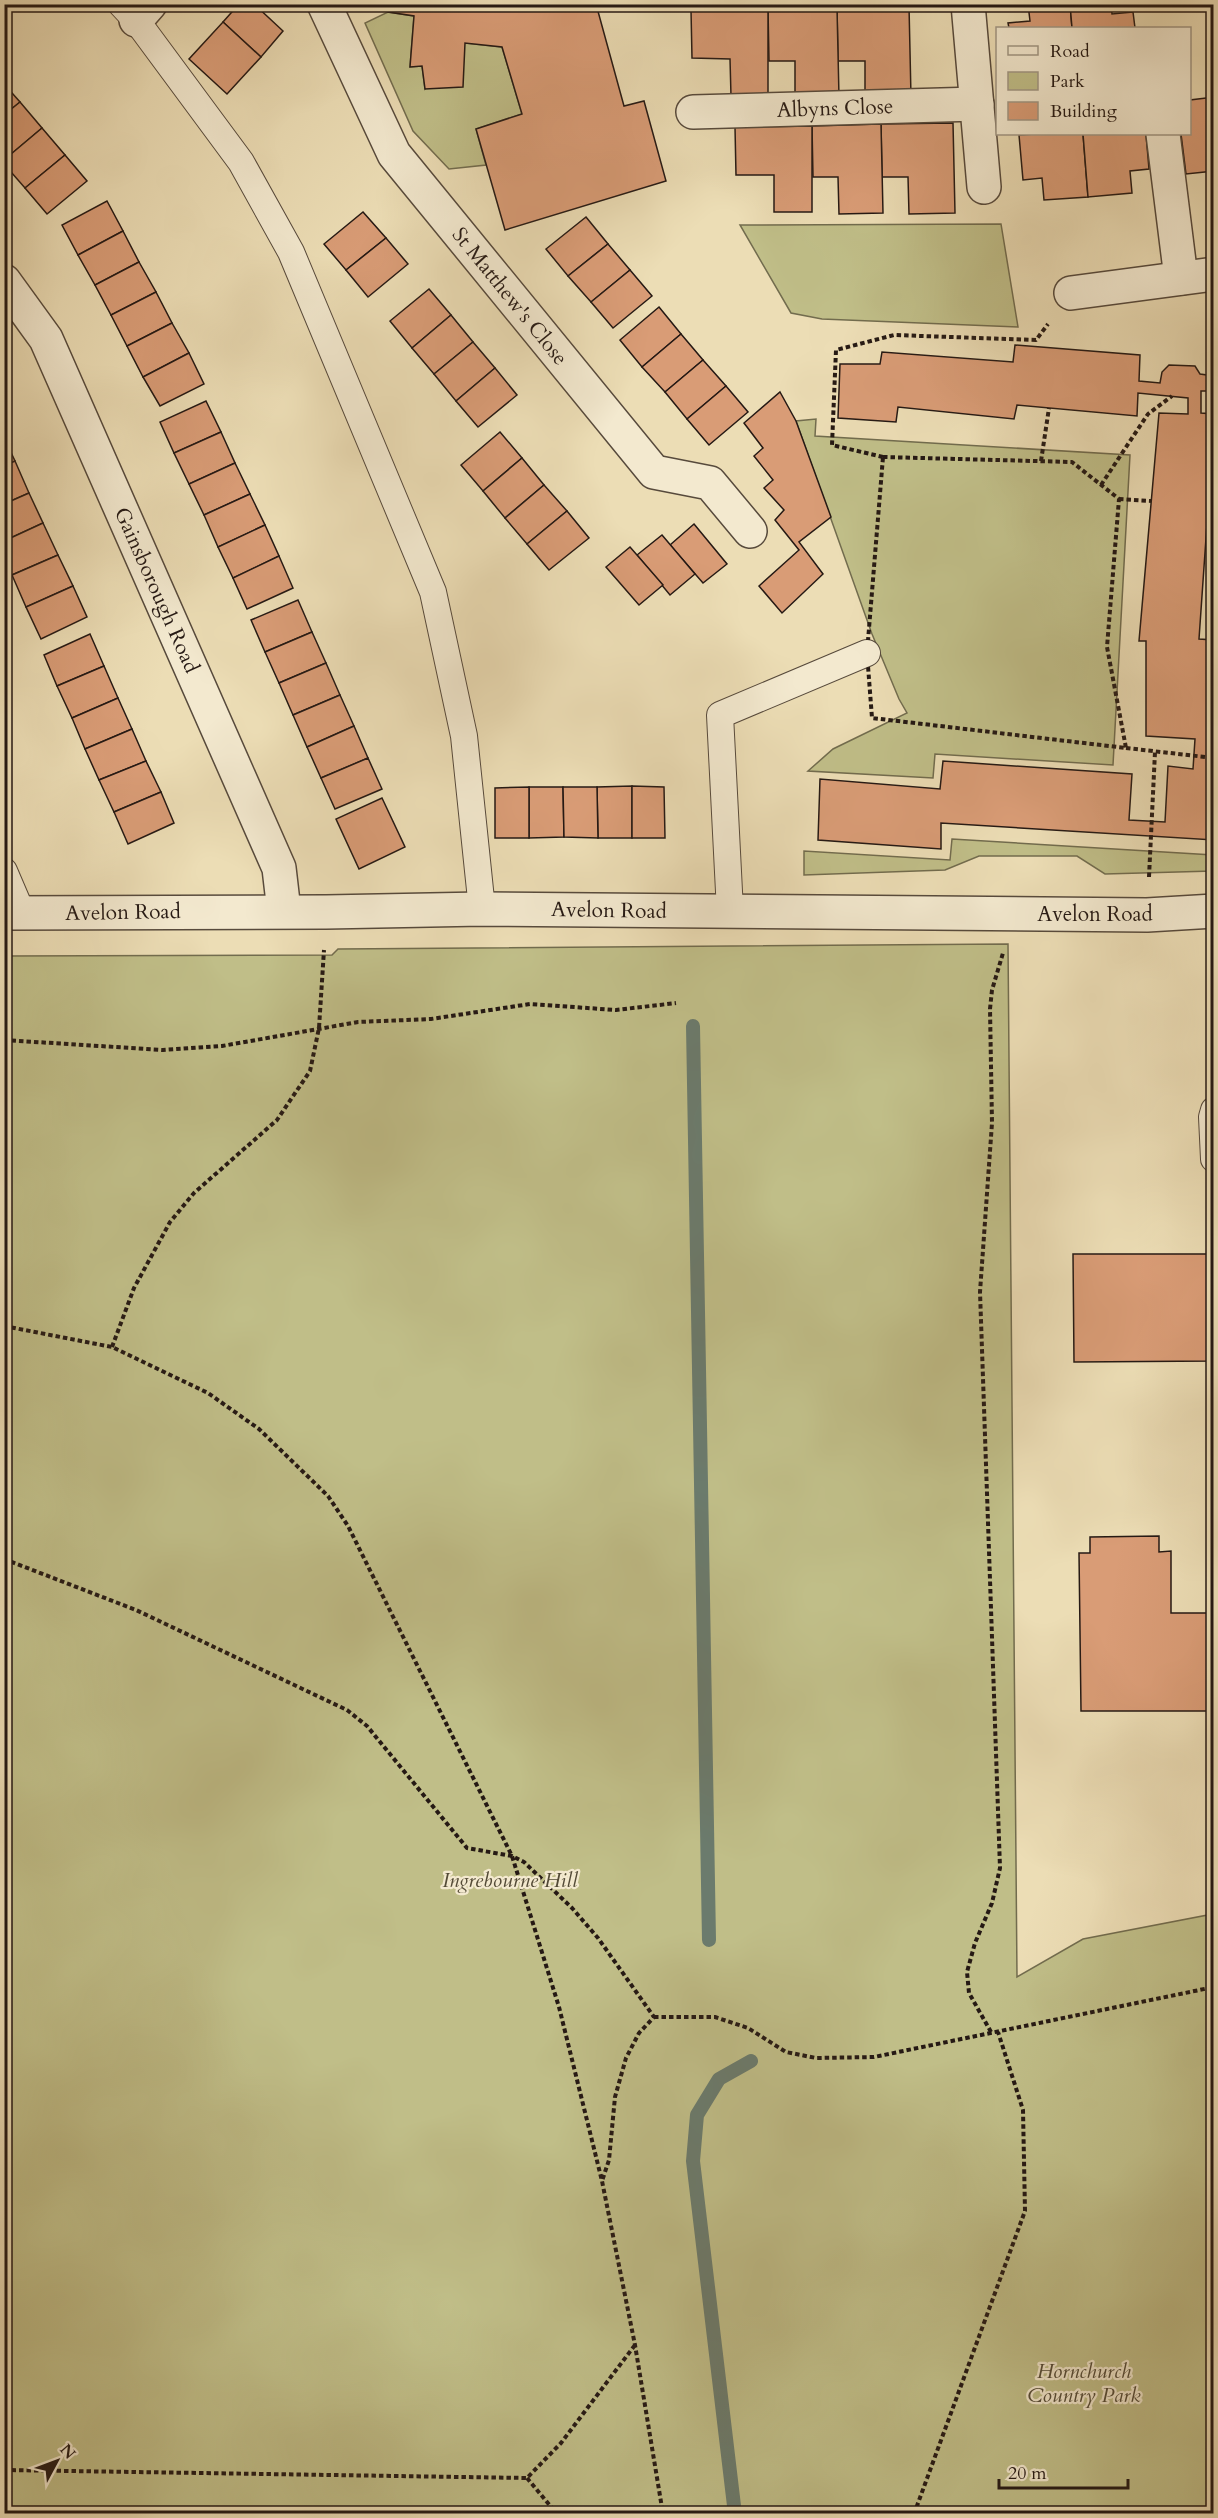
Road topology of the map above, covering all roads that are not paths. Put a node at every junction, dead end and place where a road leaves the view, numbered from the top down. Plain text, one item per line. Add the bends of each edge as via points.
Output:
1 (324, 4) edge
2 (968, 4) edge
3 (136, 10) edge
4 (977, 104) junction
5 (693, 112) dead end
6 (1162, 135) edge
7 (984, 187) dead end
8 (1214, 274) edge
9 (1181, 278) junction
10 (4, 280) edge
11 (1071, 293) road end
12 (750, 531) dead end
13 (867, 653) road end
14 (4, 871) edge
15 (482, 909) junction
16 (284, 911) junction
17 (730, 911) junction
18 (1214, 911) edge
19 (13, 913) edge
20 (1214, 1110) edge
21 (1214, 1159) edge

1 - 12 street, St Matthew's Close via 394,154 654,472 710,483
2 - 4 street
3 - 15 lane via 241,162 291,252 433,592 464,736
4 - 5 street, Albyns Close
4 - 7 street
6 - 9 street
8 - 9 street
9 - 11 street
10 - 16 street, Gainsborough Road via 46,339 279,868
13 - 17 lane via 720,715
14 - 19 lane
15 - 16 street, Avelon Road
15 - 17 street, Avelon Road
16 - 19 street, Avelon Road
17 - 18 street, Avelon Road via 1148,915
20 - 21 lane

